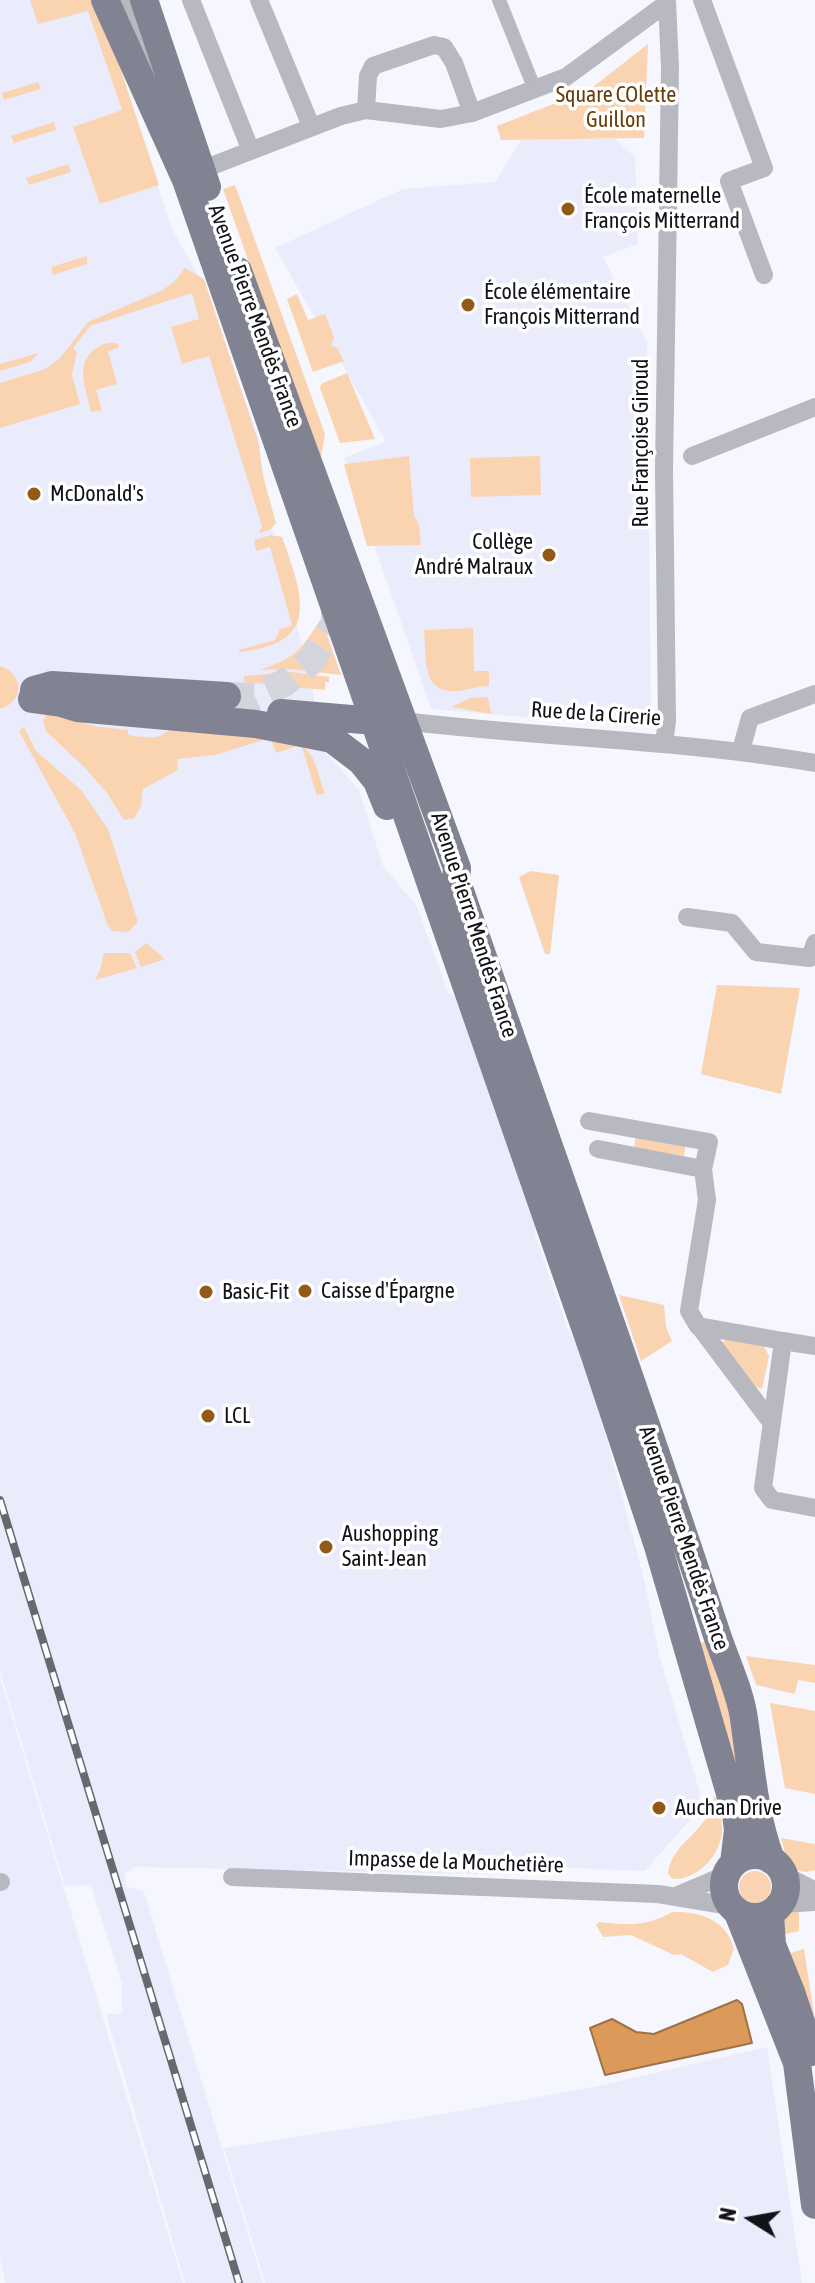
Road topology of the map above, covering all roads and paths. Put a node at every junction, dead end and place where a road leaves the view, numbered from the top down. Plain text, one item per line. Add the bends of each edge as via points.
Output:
1 (105, 0) edge
2 (127, 0) edge
3 (144, 0) edge
4 (191, 0) edge
5 (259, 0) edge
6 (499, 0) edge
7 (702, 0) edge
8 (667, 1) edge
9 (535, 90) junction
10 (366, 110) junction
11 (472, 113) junction
12 (311, 126) junction
13 (251, 151) junction
14 (194, 175) junction
15 (238, 271) junction
16 (764, 275) dead end
17 (815, 407) edge
18 (692, 456) dead end
19 (330, 558) dead end
20 (392, 687) junction
21 (815, 694) edge
22 (227, 696) tunnel mouth
23 (61, 703) junction
24 (373, 717) junction
25 (405, 721) junction
26 (664, 743) junction
27 (741, 750) junction
28 (815, 763) edge
29 (427, 878) junction
30 (687, 917) dead end
31 (815, 943) edge
32 (589, 1121) dead end
33 (598, 1149) dead end
34 (703, 1169) junction
35 (699, 1326) junction
36 (783, 1341) junction
37 (815, 1346) edge
38 (771, 1422) junction
39 (815, 1508) edge
40 (730, 1869) junction
41 (815, 1876) edge
42 (232, 1877) dead end
43 (777, 1888) junction
44 (815, 1893) edge
45 (678, 1895) junction
46 (815, 1900) edge
47 (734, 1909) junction
48 (815, 2064) edge
49 (815, 2205) edge

1 - 14 main road
2 - 14 street, Avenue Pierre Mendès France
3 - 14 main road, Avenue Pierre Mendès France
4 - 13 street
5 - 12 street
6 - 9 street
7 - 16 street via 764,168 729,181
8 - 9 street via 566,77
8 - 26 street, Rue Françoise Giroud
9 - 11 street
10 - 11 street via 441,119
10 - 11 street via 373,66 434,45 444,47 454,63
10 - 12 street
12 - 13 street
13 - 14 street
14 - 15 main road, Avenue Pierre Mendès France
14 - 24 main road, Avenue Pierre Mendès France via 278,450
15 - 19 main road via 260,353
15 - 20 main road, Avenue Pierre Mendès France
17 - 18 street
20 - 24 main road
20 - 25 main road, Avenue Pierre Mendès France
21 - 27 street via 750,718
22 - 23 main road via 52,685 33,694
23 - 24 main road via 76,699
23 - 29 main road via 256,724 332,739 377,781 405,857
24 - 25 street, Rue de la Cirerie
24 - 29 main road, Avenue Pierre Mendès France
25 - 26 street, Rue de la Cirerie
25 - 43 main road, Avenue Pierre Mendès France via 739,1702
26 - 27 street, Rue de la Cirerie
27 - 28 street, Rue de la Cirerie
29 - 40 main road, Avenue Pierre Mendès France via 658,1546 736,1814
30 - 31 street via 732,923 756,952 810,958
32 - 34 street via 709,1142
33 - 34 street
34 - 35 street via 707,1200 689,1311
35 - 36 street
35 - 38 street
36 - 37 street
36 - 38 street
38 - 39 street via 763,1488 772,1500
40 - 43 main road via 740,1858 756,1855
40 - 45 street, Impasse de la Mouchetière
40 - 47 main road, Avenue Pierre Mendès France via 724,1894
41 - 43 street
42 - 45 street, Impasse de la Mouchetière
43 - 44 street
43 - 46 street
43 - 47 main road via 754,1918
43 - 48 main road, Avenue Pierre Mendès France via 772,1945
45 - 47 street, Impasse de la Mouchetière
47 - 49 main road, Avenue Pierre Mendès France via 797,2063

